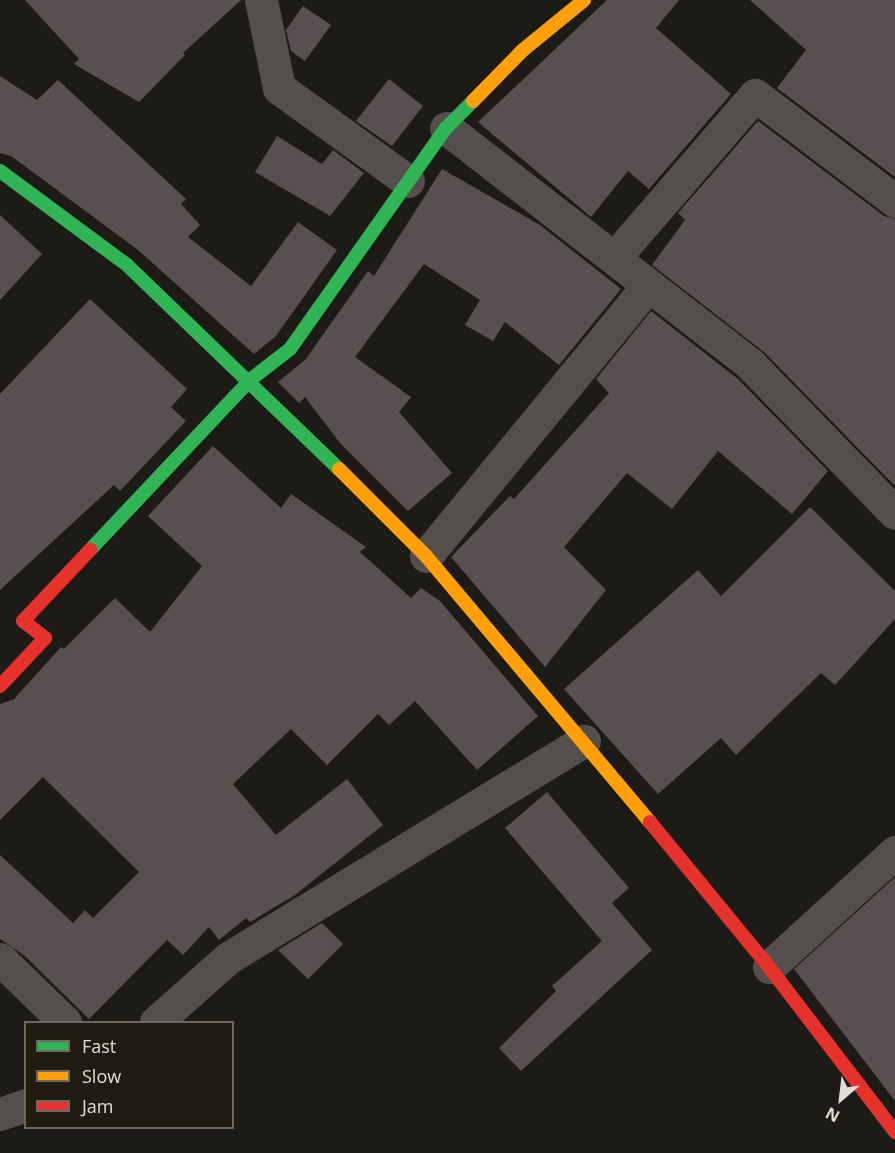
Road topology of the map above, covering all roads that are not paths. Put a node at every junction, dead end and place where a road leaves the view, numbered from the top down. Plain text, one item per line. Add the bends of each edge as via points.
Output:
1 (261, 0) edge
2 (584, 0) edge
3 (446, 128) junction
4 (0, 171) edge
5 (408, 181) junction
6 (895, 201) edge
7 (615, 257) junction
8 (647, 287) junction
9 (250, 380) junction
10 (895, 513) edge
11 (426, 556) junction
12 (0, 686) edge
13 (584, 741) junction
14 (895, 852) edge
15 (0, 959) edge
16 (769, 967) junction
17 (63, 1021) edge
18 (158, 1021) edge
19 (24, 1106) edge
20 (0, 1114) edge
21 (895, 1132) edge

1 - 5 street via 279,88
2 - 3 main road via 523,50
3 - 5 main road
3 - 7 street
4 - 9 main road via 128,265
5 - 9 main road via 290,349
6 - 7 street via 755,95
7 - 8 street
8 - 10 street via 751,365
8 - 11 street
9 - 11 main road
9 - 12 main road via 23,621 45,638
11 - 13 main road
13 - 16 main road
13 - 18 street via 228,958
14 - 16 street
15 - 17 street
16 - 21 main road
19 - 20 street

